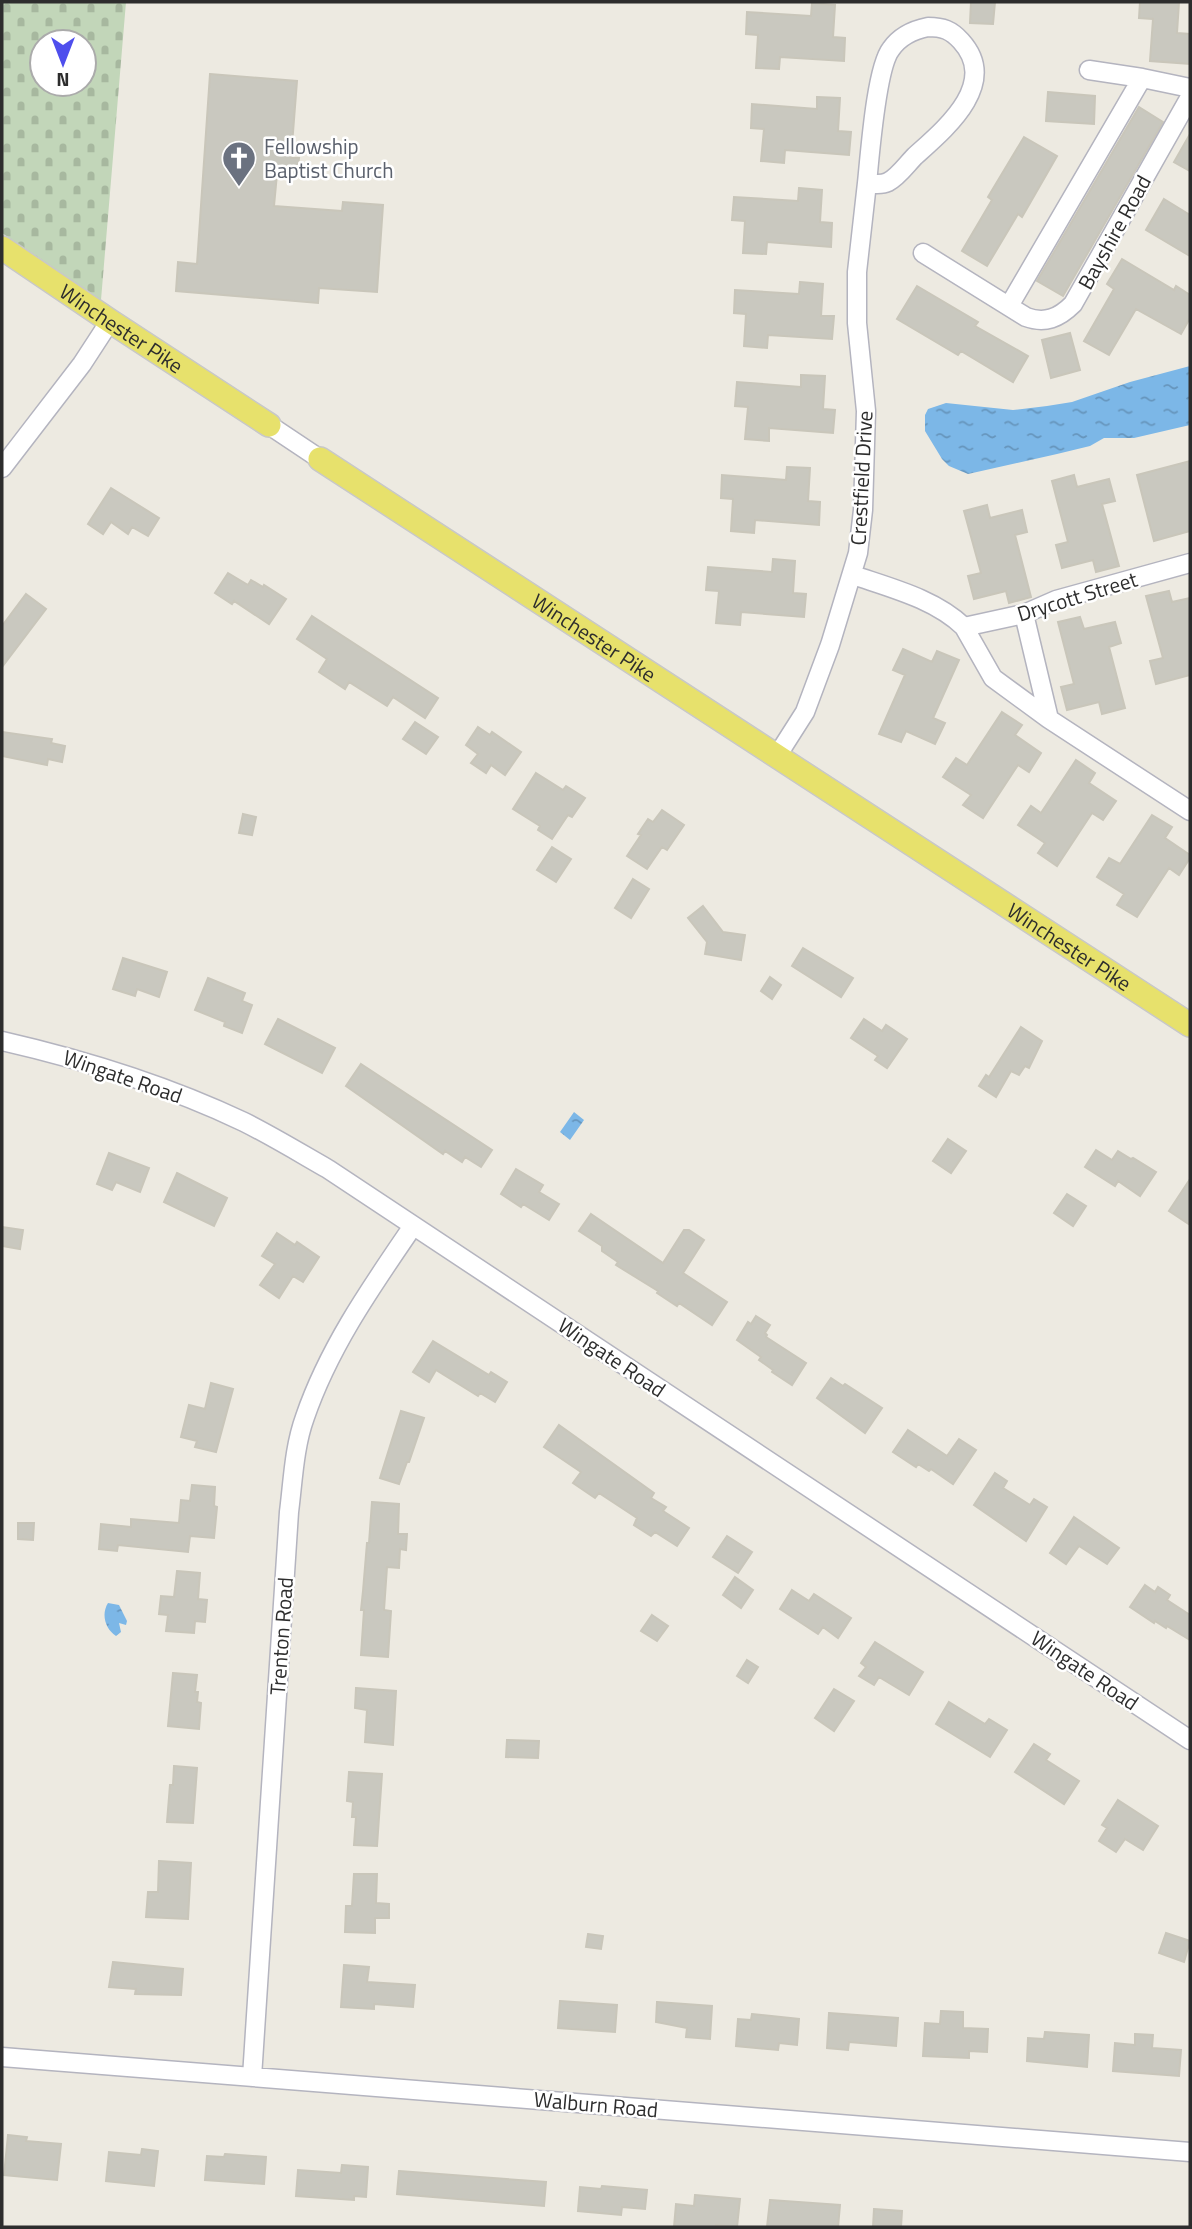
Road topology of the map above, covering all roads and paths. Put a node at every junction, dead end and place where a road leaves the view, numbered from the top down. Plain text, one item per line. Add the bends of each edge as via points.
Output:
1 (1089, 70) dead end
2 (1142, 78) junction
3 (1190, 88) edge
4 (1190, 97) edge
5 (866, 183) junction
6 (2, 248) edge
7 (923, 253) dead end
8 (1009, 306) junction
9 (110, 321) junction
10 (269, 425) joint
11 (320, 459) joint
12 (2, 468) edge
13 (1190, 563) edge
14 (853, 575) junction
15 (1024, 614) junction
16 (964, 627) junction
17 (1049, 719) junction
18 (777, 756) junction
19 (1190, 811) edge
20 (1190, 1025) edge
21 (2, 1041) edge
22 (413, 1226) junction
23 (1190, 1740) edge
24 (2, 2057) edge
25 (252, 2077) junction
26 (1190, 2152) edge

1 - 2 street
2 - 3 street
2 - 8 street
4 - 8 street, Bayshire Road via 1073,304 1058,317 1045,320 1026,317
5 - 5 street, Crestfield Drive via 888,182 962,109 974,79 973,65 963,44 944,28 911,32 887,54
5 - 14 street, Crestfield Drive via 857,310 866,411 865,461
6 - 9 main road, Winchester Pike
7 - 8 street, Bayshire Road
9 - 10 main road, Winchester Pike
9 - 12 street
10 - 11 street, Winchester Pike
11 - 18 main road, Winchester Pike
13 - 15 street, Drycott Street via 1056,600
14 - 16 street via 924,601
14 - 18 street, Crestfield Drive via 805,712
15 - 16 street, Drycott Street
15 - 17 street
16 - 17 street via 993,678
17 - 19 street
18 - 20 main road, Winchester Pike
21 - 22 street, Wingate Road via 116,1071 246,1123 328,1168
22 - 23 street, Wingate Road
22 - 25 street, Trenton Road via 326,1364 304,1419 289,1512
24 - 25 street, Walburn Road
25 - 26 street, Walburn Road

